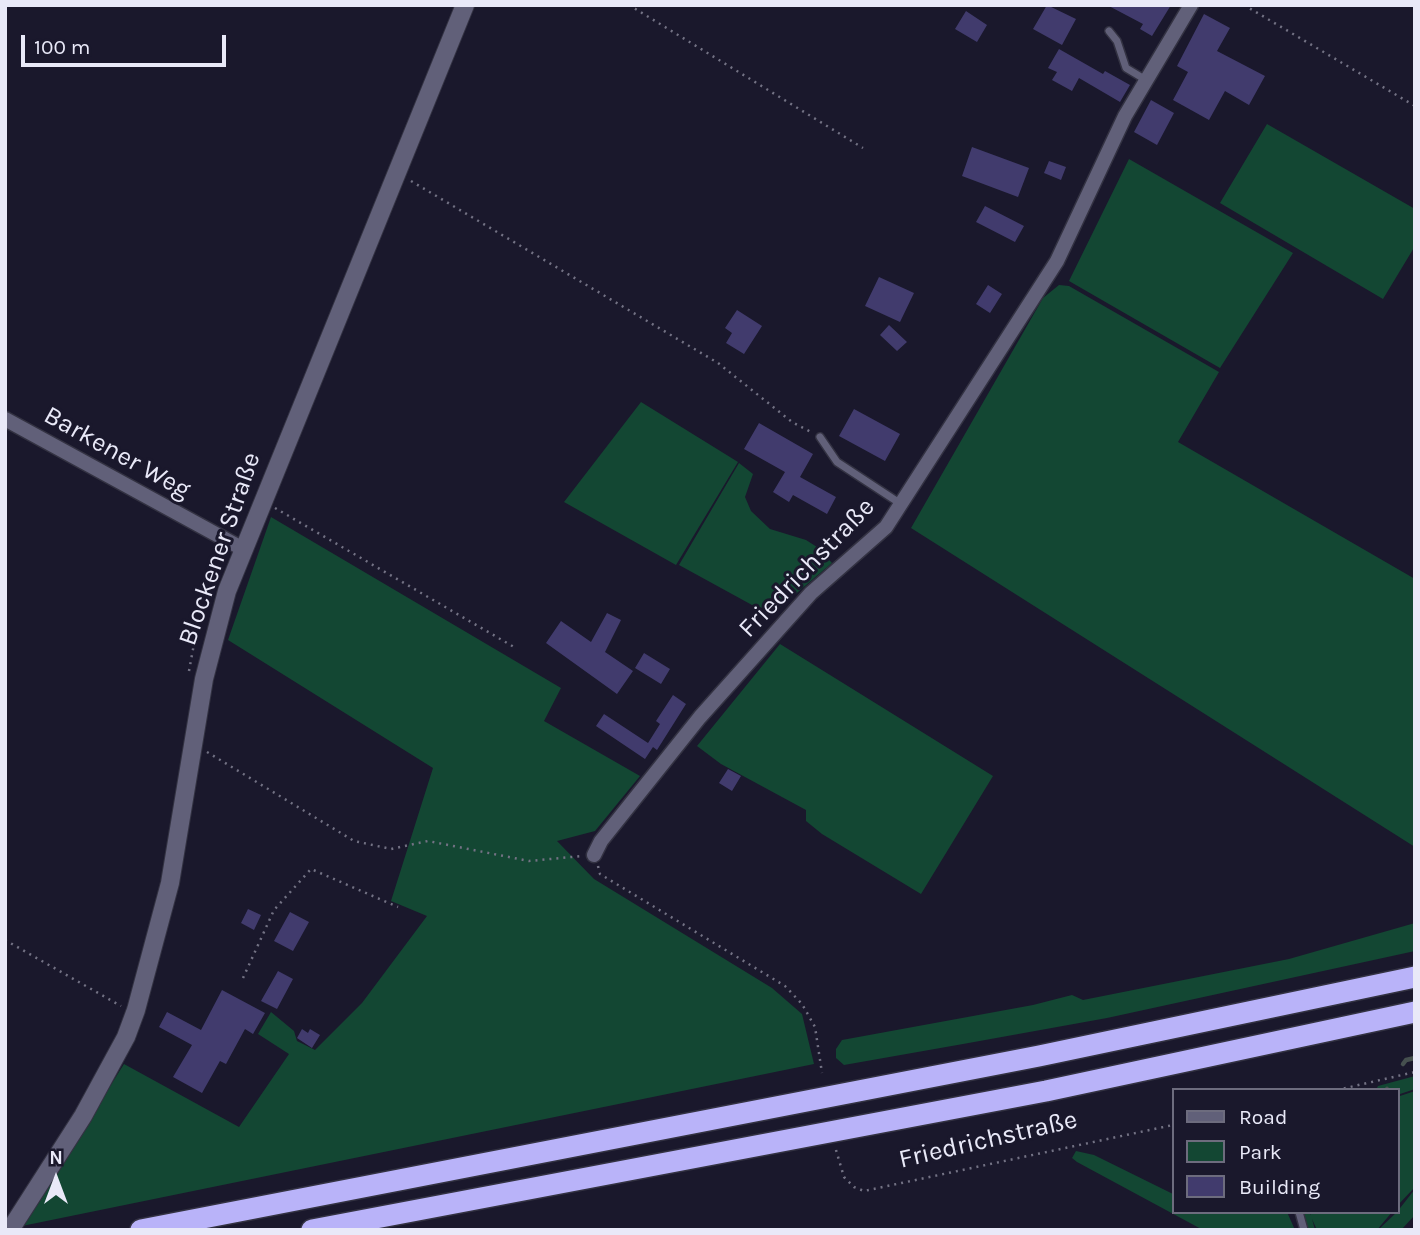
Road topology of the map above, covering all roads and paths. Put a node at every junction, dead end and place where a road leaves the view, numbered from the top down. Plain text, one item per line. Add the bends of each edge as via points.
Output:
1 (465, 5) edge
2 (629, 5) edge
3 (1191, 5) edge
4 (1244, 5) edge
5 (1109, 31) dead end
6 (1147, 80) junction
7 (1415, 106) edge
8 (863, 148) dead end
9 (396, 172) junction
10 (5, 419) edge
11 (820, 437) joint
12 (262, 501) junction
13 (901, 503) junction
14 (243, 549) junction
15 (209, 598) dead end
16 (514, 647) dead end
17 (188, 677) dead end
18 (194, 748) junction
19 (594, 855) junction
20 (398, 907) dead end
21 (5, 940) edge
22 (1415, 977) edge
23 (243, 978) dead end
24 (125, 995) dead end
25 (122, 1006) junction
26 (1415, 1012) edge
27 (117, 1018) dead end
28 (1415, 1072) edge
29 (822, 1073) dead end
30 (1374, 1082) junction
31 (1346, 1088) edge
32 (1370, 1088) edge
33 (1172, 1125) edge
34 (836, 1150) dead end
35 (10, 1230) edge
36 (141, 1230) edge
37 (312, 1230) edge

1 - 9 street, Blockener Straße
2 - 8 path
3 - 6 street, Friedrichstraße
4 - 7 path
5 - 6 lane via 1126,68
6 - 13 street, Friedrichstraße via 1125,116 1057,261
9 - 11 path via 718,363 792,422
9 - 12 street, Blockener Straße
10 - 14 street, Barkener Weg
11 - 13 lane via 837,462
12 - 14 street, Blockener Straße
12 - 16 path
13 - 19 street, Friedrichstraße via 886,527 811,593 700,716
14 - 18 street, Blockener Straße via 212,643
15 - 17 path via 195,633
18 - 19 path via 354,841 391,849 428,842 529,861
18 - 35 street, Blockener Straße via 170,883 126,1037 83,1116
19 - 29 path via 600,874 785,986 815,1027
20 - 23 path via 312,869 274,910
21 - 25 path
22 - 36 highway via 1039,1056
24 - 25 path
25 - 27 path
26 - 37 highway via 1046,1091
28 - 30 path
30 - 31 path
30 - 32 path
33 - 34 path, Friedrichstraße via 864,1191 844,1177

